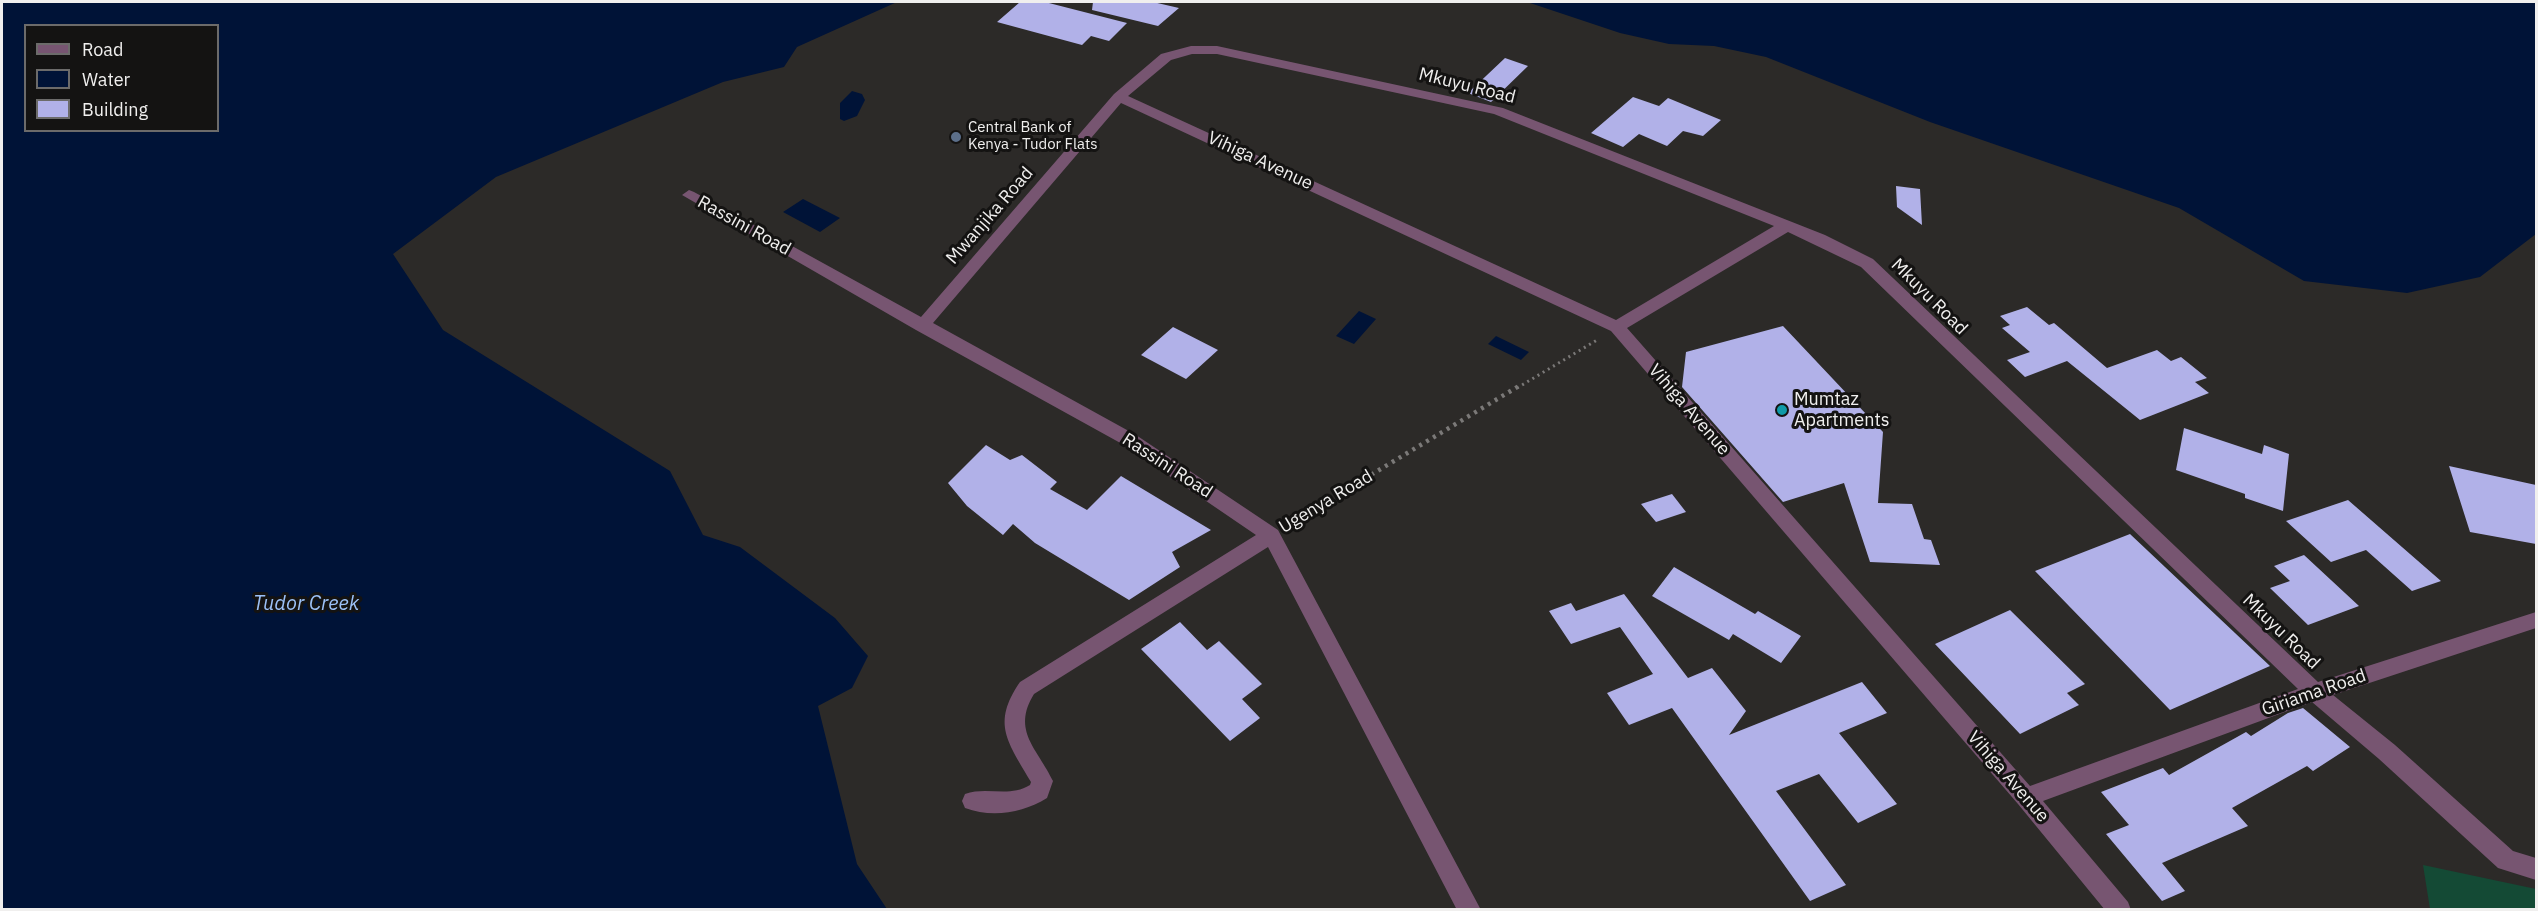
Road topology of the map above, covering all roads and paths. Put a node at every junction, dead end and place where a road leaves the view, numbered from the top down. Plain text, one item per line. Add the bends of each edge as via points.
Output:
1 (1166, 57) joint
2 (1119, 97) junction
3 (689, 195) dead end
4 (1786, 226) junction
5 (922, 326) junction
6 (1617, 327) junction
7 (1271, 535) junction
8 (2536, 620) edge
9 (2315, 692) junction
10 (2026, 797) junction
11 (973, 801) dead end
12 (2536, 869) edge
13 (1470, 909) edge
14 (2120, 909) edge

1 - 2 street, Mwanjika Road
1 - 4 street, Mkuyu Road via 1191,50 1217,50 1498,111
2 - 5 street, Mwanjika Road
2 - 6 street, Vihiga Avenue
3 - 5 street, Rassini Road
4 - 6 street
4 - 9 street, Mkuyu Road via 1867,263
5 - 7 street, Rassini Road via 1130,440
6 - 7 path, Ugenya Road
6 - 10 street, Vihiga Avenue
7 - 11 street, Ugenya Road via 1027,688 1016,702 1012,716 1014,733 1042,780 1039,791 1013,804
7 - 13 street, Rassini Road
8 - 9 street, Giriama Road
9 - 10 street, Giriama Road
9 - 12 street, Mkuyu Road via 2506,860
10 - 14 street, Vihiga Avenue

